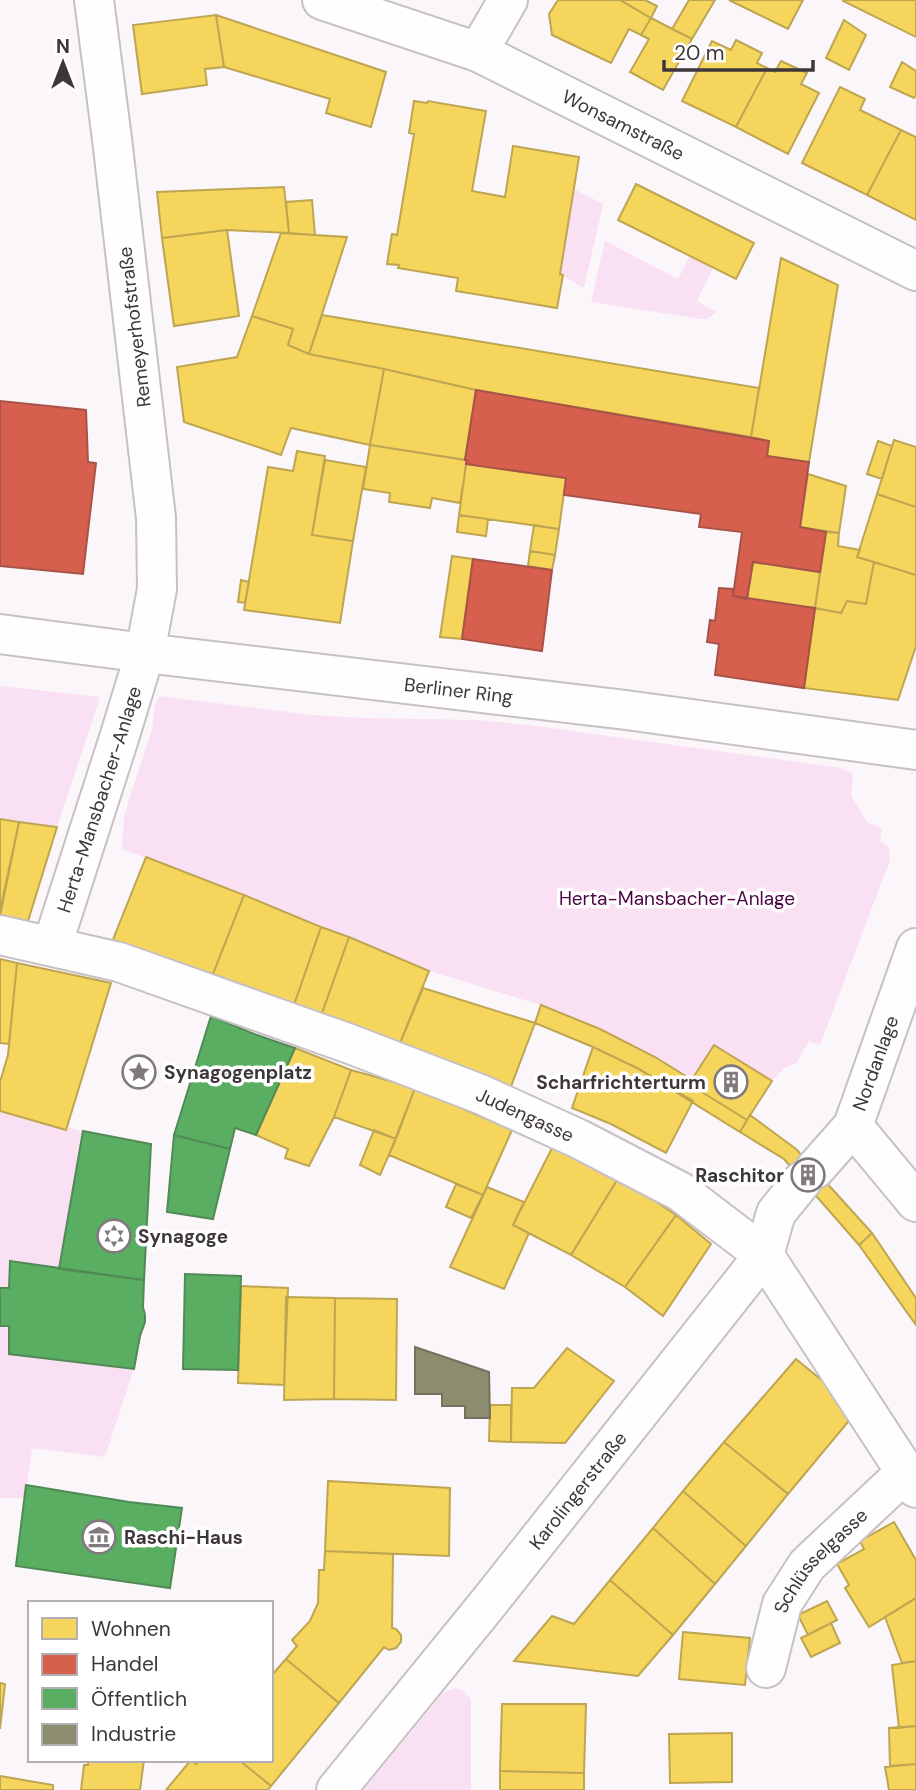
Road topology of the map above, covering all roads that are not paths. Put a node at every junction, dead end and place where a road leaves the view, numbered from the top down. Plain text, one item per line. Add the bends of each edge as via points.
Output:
1 (94, 0) edge
2 (322, 0) edge
3 (508, 0) edge
4 (478, 52) junction
5 (916, 271) edge
6 (0, 634) edge
7 (145, 653) junction
8 (916, 750) edge
9 (0, 935) edge
10 (52, 946) junction
11 (916, 947) edge
12 (853, 1126) junction
13 (916, 1202) edge
14 (764, 1255) junction
15 (911, 1480) edge
16 (766, 1668) dead end
17 (336, 1790) edge

1 - 7 street, Remeyerhofstraße via 156,518 157,589
2 - 4 street, Wonsamstraße
3 - 4 street
4 - 5 street, Wonsamstraße
6 - 7 street, Berliner Ring
7 - 8 street, Berliner Ring
7 - 10 street, Herta-Mansbacher-Anlage
9 - 10 street, Judengasse
10 - 14 street, Judengasse via 119,962 480,1094 681,1192
11 - 12 street, Nordanlage
12 - 13 street, Nordanlage
12 - 14 street, Karolingerstraße via 776,1213
14 - 15 street, Judengasse
14 - 17 street, Karolingerstraße
15 - 16 street, Schlüsselgasse via 807,1565 782,1604

